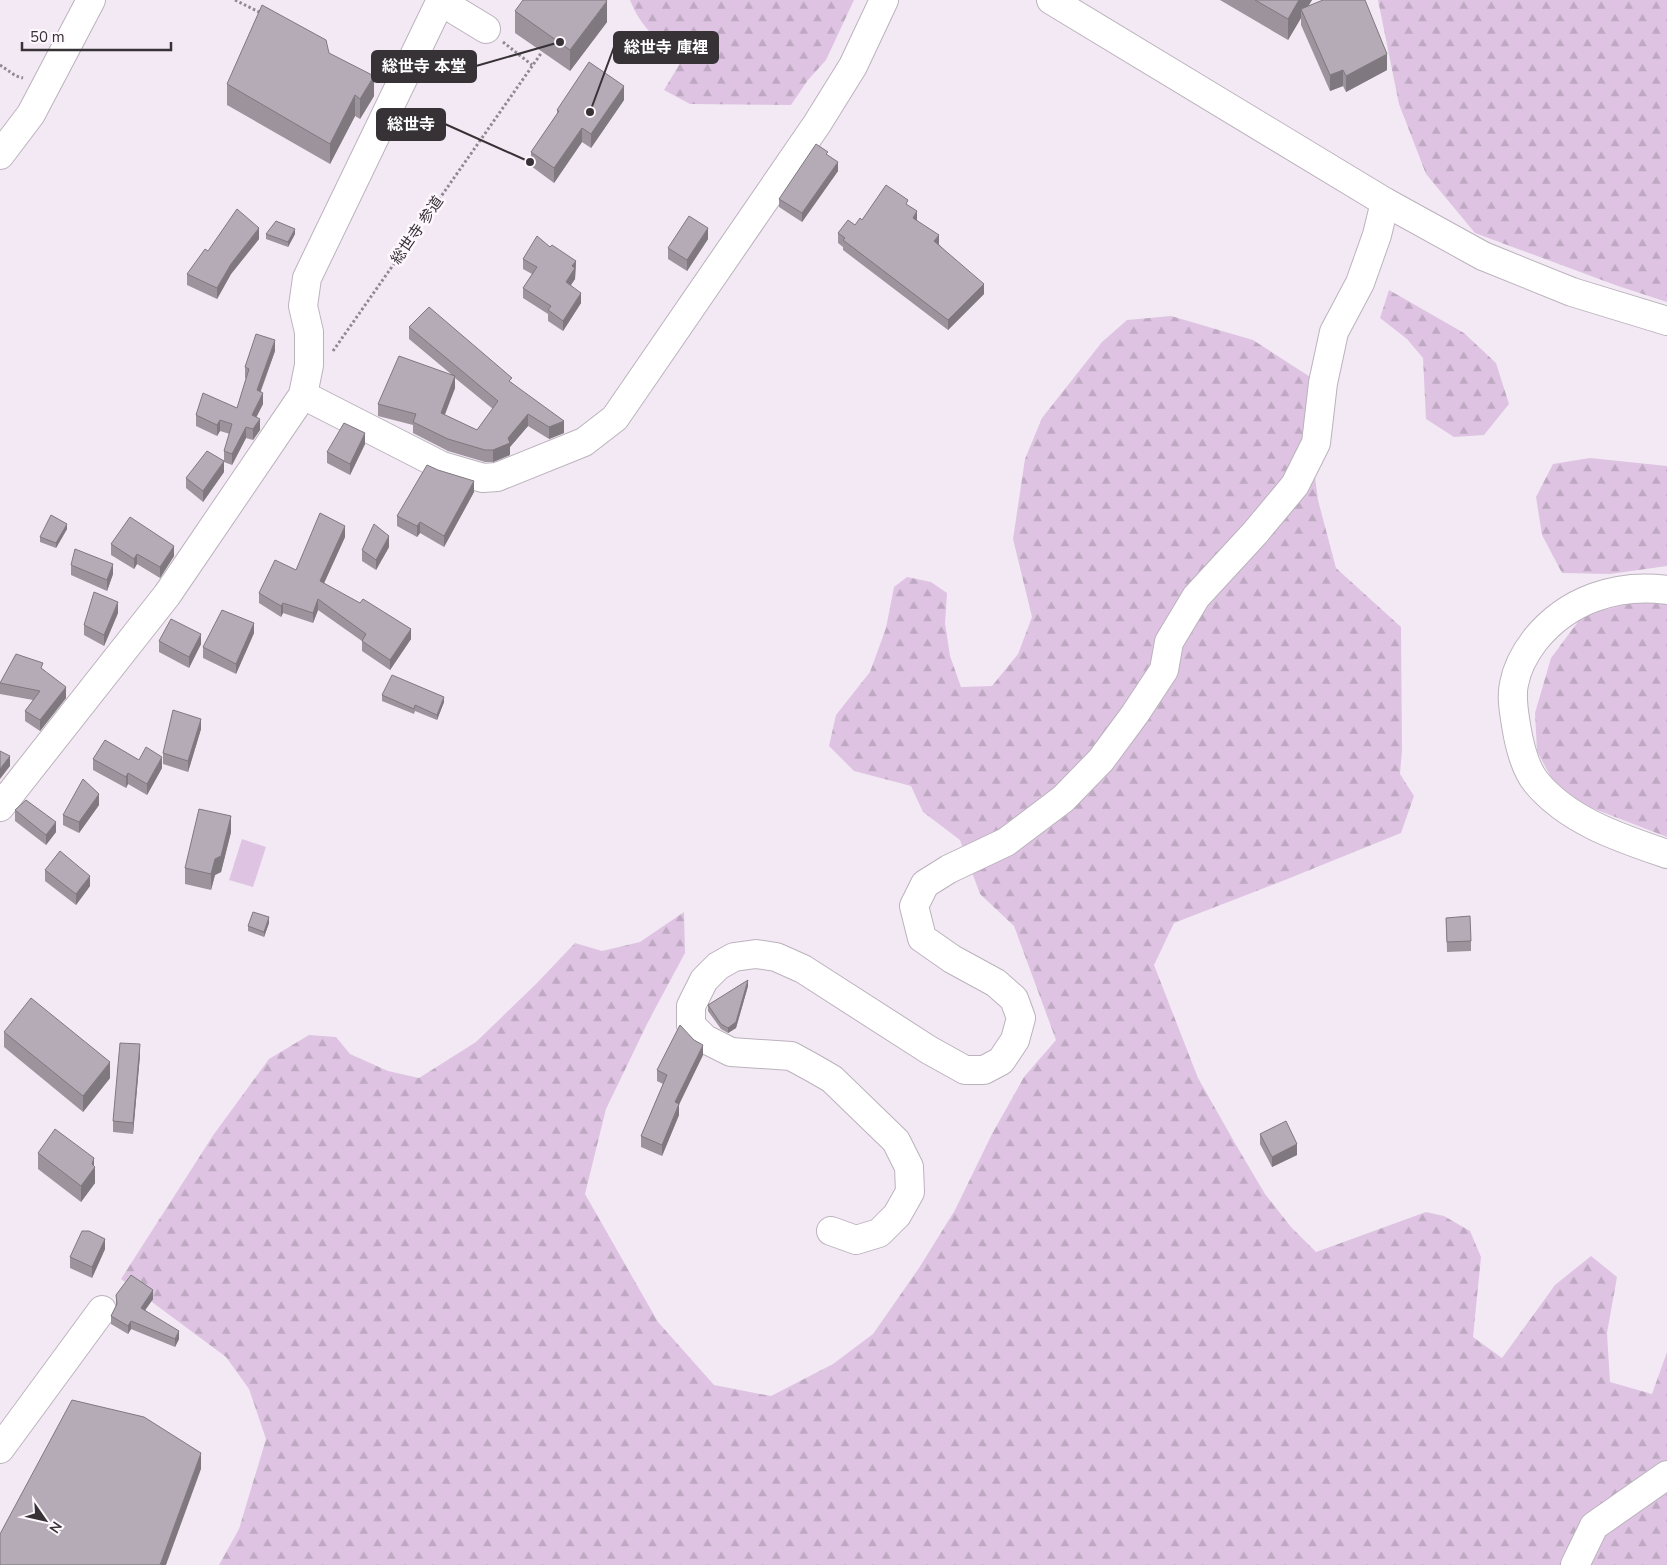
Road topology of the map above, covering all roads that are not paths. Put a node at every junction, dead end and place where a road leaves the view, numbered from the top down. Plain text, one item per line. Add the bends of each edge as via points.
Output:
1 (91, 0) edge
2 (441, 0) edge
3 (884, 0) edge
4 (1051, 0) edge
5 (486, 29) road end
6 (0, 155) edge
7 (1385, 202) junction
8 (1667, 321) edge
9 (303, 395) junction
10 (1667, 590) edge
11 (0, 807) edge
12 (1667, 854) edge
13 (831, 1231) dead end
14 (102, 1310) dead end
15 (0, 1449) edge
16 (1667, 1474) edge
17 (1575, 1565) edge

1 - 6 street via 30,114
2 - 5 street
2 - 9 street via 308,278 303,306 309,332 309,364
3 - 9 street via 853,66 790,165 615,418 584,442 497,477 483,478 442,466
4 - 7 street
7 - 8 street via 1483,256 1572,292
7 - 13 street via 1360,284 1334,332 1323,383 1316,443 1295,485 1196,597 1169,642 1164,670 1101,760 1063,798 1006,842 925,884 914,906 922,938 996,983 1014,999 1021,1018 1015,1040 1001,1061 984,1070 965,1070 803,969 776,958 756,954 734,957 718,966 704,980 691,1006 691,1025 705,1039 731,1052 791,1056 832,1079 896,1142 909,1167 910,1192 897,1215 879,1234 856,1240
9 - 11 street via 167,595
10 - 12 street via 1612,591 1565,611 1542,632 1524,655 1513,684 1513,710 1524,760 1534,780 1550,798 1602,830
14 - 15 street
16 - 17 street via 1594,1526

